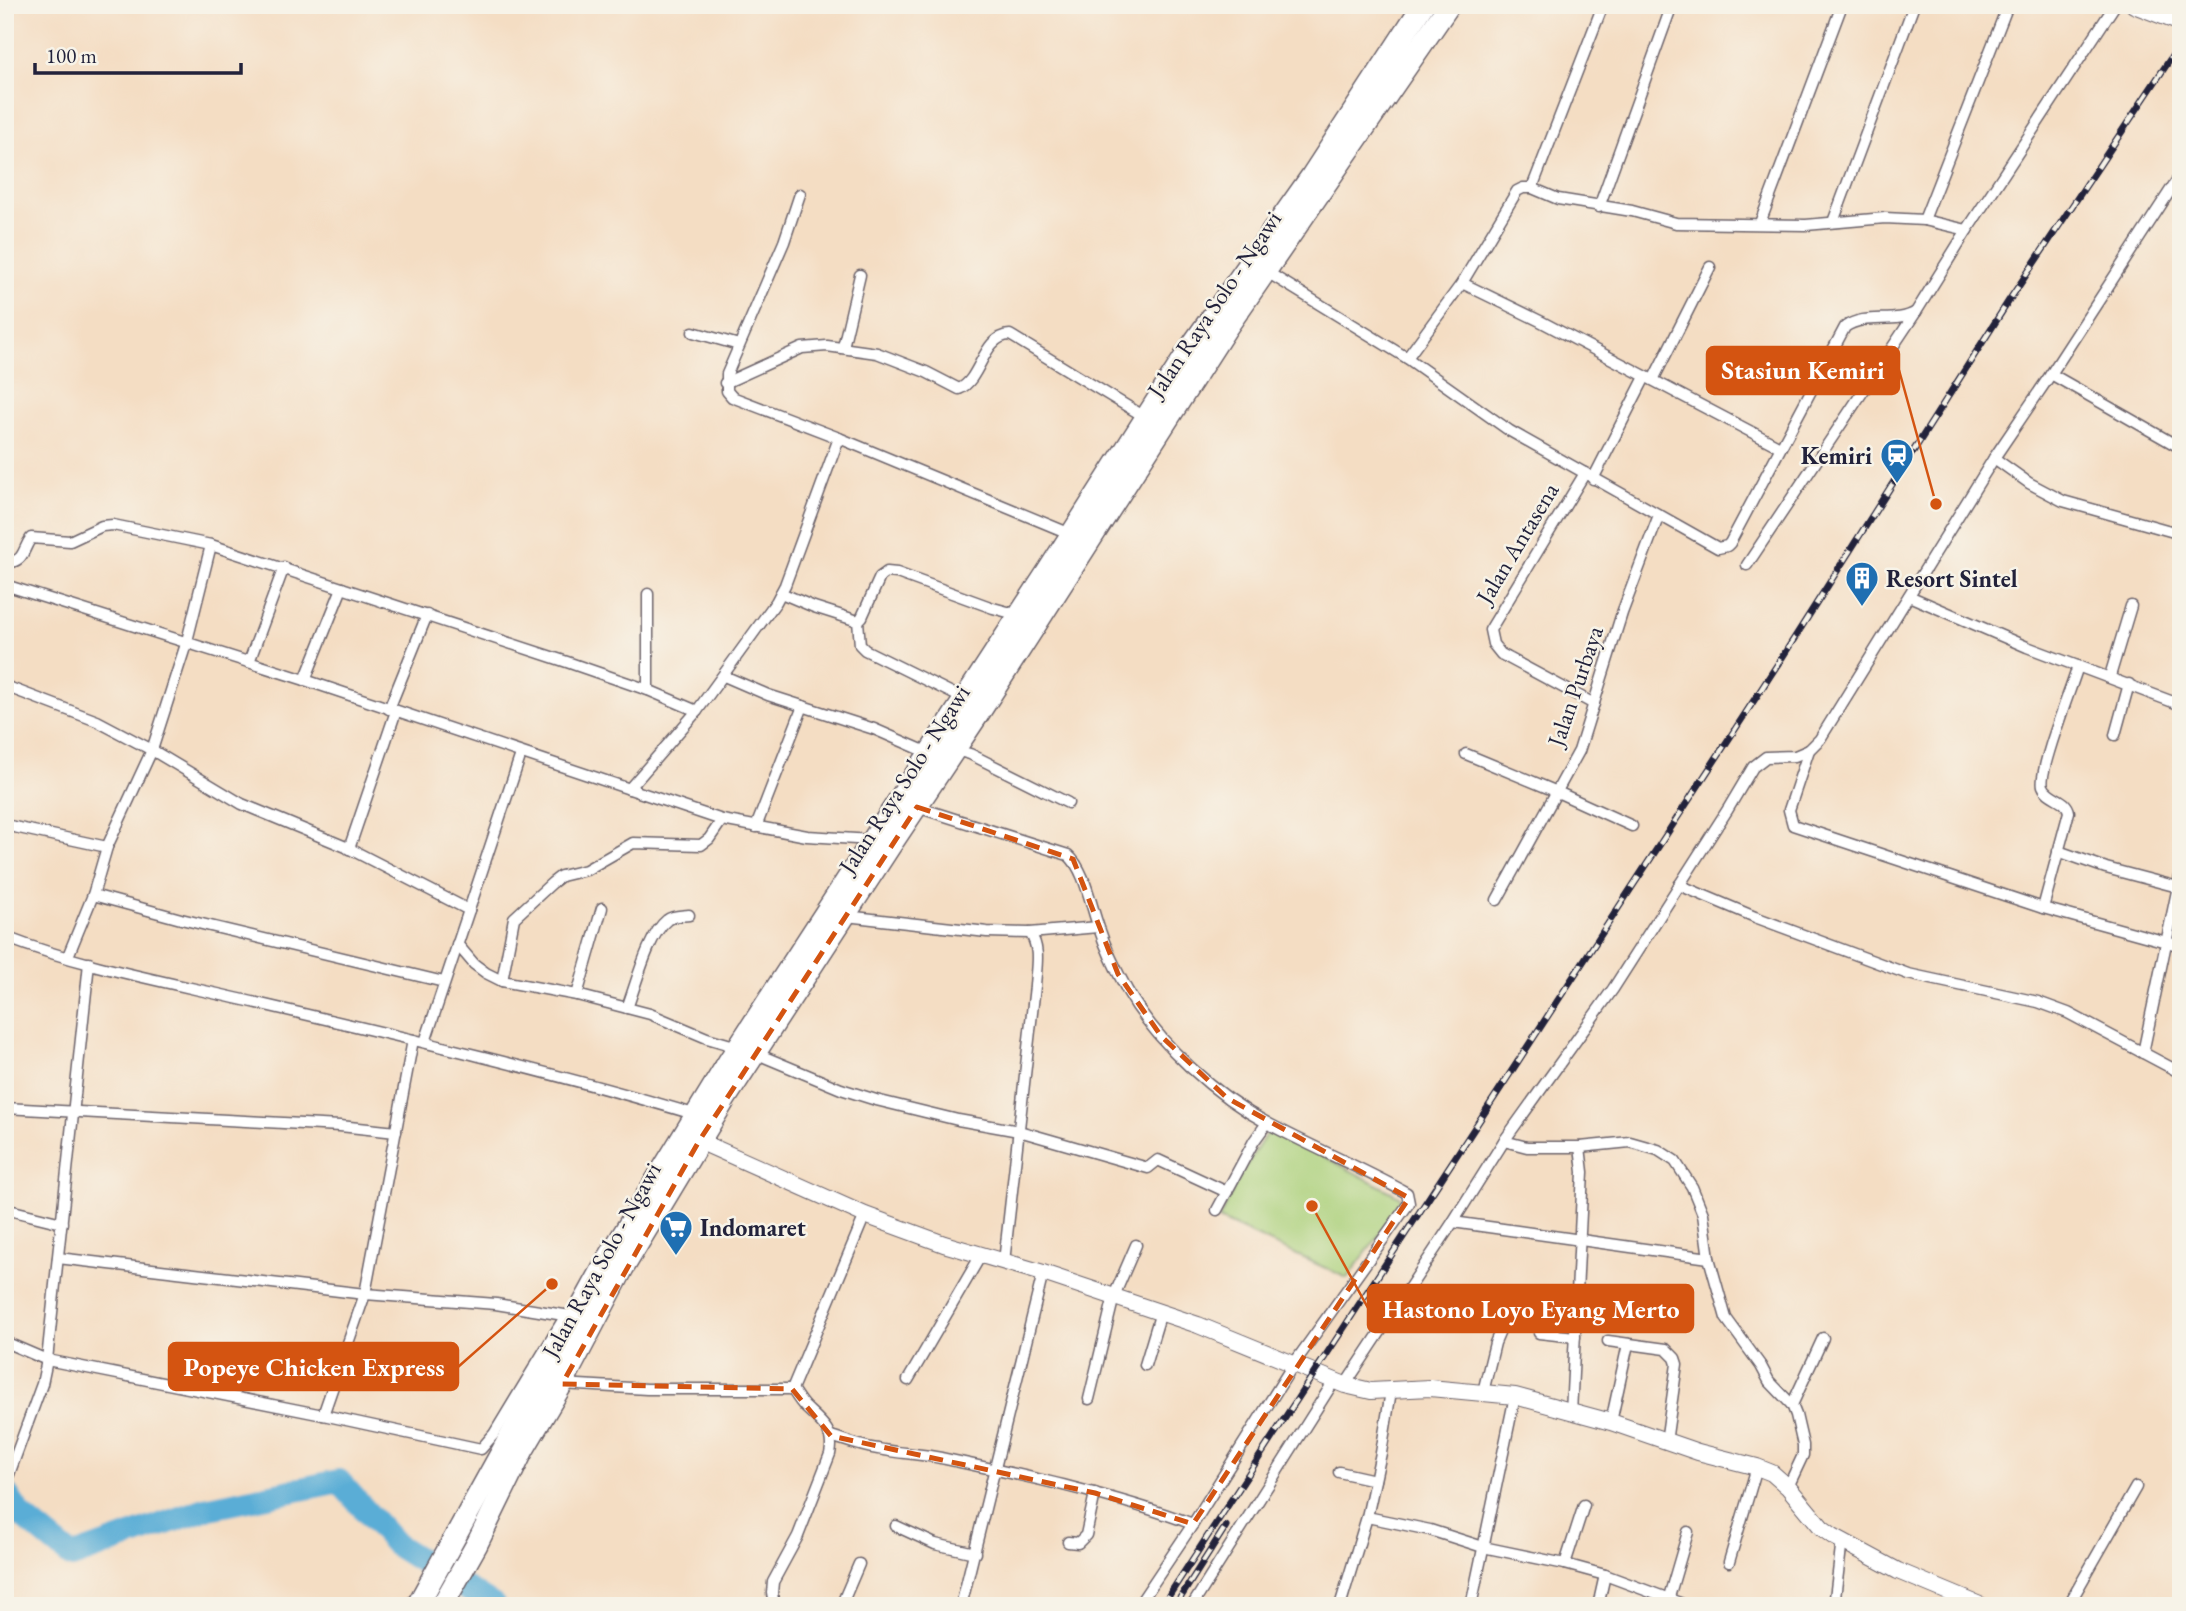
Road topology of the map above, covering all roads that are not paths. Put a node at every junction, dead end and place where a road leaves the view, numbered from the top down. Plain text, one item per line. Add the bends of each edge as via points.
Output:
1 (1423, 5) edge
2 (1450, 5) edge
3 (1603, 5) edge
4 (1672, 5) edge
5 (1842, 5) edge
6 (1914, 5) edge
7 (2008, 5) edge
8 (2115, 5) edge
9 (2135, 5) edge
10 (2175, 16) edge
11 (2181, 174) edge
12 (1532, 188) junction
13 (800, 194) dead end
14 (1599, 207) junction
15 (1924, 220) junction
16 (1833, 222) junction
17 (1760, 223) junction
18 (1967, 230) junction
19 (1710, 267) dead end
20 (1267, 272) junction
21 (860, 275) dead end
22 (1462, 283) junction
23 (1916, 312) junction
24 (693, 332) dead end
25 (738, 345) junction
26 (844, 347) junction
27 (1407, 358) junction
28 (2051, 374) junction
29 (1649, 379) junction
30 (726, 383) junction
31 (1145, 417) junction
32 (839, 438) junction
33 (1780, 447) junction
34 (2181, 447) edge
35 (1994, 458) junction
36 (1589, 476) junction
37 (1659, 515) junction
38 (1072, 534) junction
39 (2181, 534) edge
40 (211, 545) junction
41 (5, 564) edge
42 (1747, 565) dead end
43 (284, 567) junction
44 (5, 585) edge
45 (342, 588) junction
46 (781, 593) junction
47 (648, 594) dead end
48 (1909, 596) junction
49 (2130, 606) dead end
50 (427, 615) junction
51 (1019, 615) junction
52 (858, 621) junction
53 (187, 641) junction
54 (249, 662) junction
55 (2078, 666) junction
56 (724, 676) junction
57 (2109, 676) junction
58 (305, 680) junction
59 (2129, 684) junction
60 (5, 687) edge
61 (648, 690) junction
62 (964, 699) junction
63 (1594, 704) junction
64 (2181, 705) edge
65 (803, 706) junction
66 (392, 710) junction
67 (696, 711) junction
68 (2115, 735) dead end
69 (152, 750) junction
70 (955, 750) junction
71 (1809, 750) junction
72 (929, 753) junction
73 (521, 754) junction
74 (1466, 754) dead end
75 (629, 789) junction
76 (1555, 791) junction
77 (1068, 803) dead end
78 (917, 807) junction
79 (722, 820) junction
80 (5, 825) edge
81 (1632, 826) dead end
82 (756, 827) junction
83 (872, 840) junction
84 (107, 846) junction
85 (349, 849) junction
86 (2058, 851) junction
87 (2181, 872) edge
88 (1679, 885) junction
89 (2178, 887) junction
90 (93, 895) junction
91 (1497, 900) dead end
92 (602, 908) dead end
93 (2043, 908) junction
94 (469, 910) junction
95 (689, 915) dead end
96 (846, 916) junction
97 (1098, 927) junction
98 (1030, 933) junction
99 (5, 937) edge
100 (2166, 942) junction
101 (457, 944) junction
102 (2181, 946) edge
103 (68, 956) junction
104 (89, 963) junction
105 (502, 981) junction
106 (444, 982) junction
107 (577, 995) junction
108 (627, 1008) junction
109 (413, 1040) junction
110 (425, 1042) junction
111 (747, 1050) junction
112 (2143, 1053) junction
113 (2181, 1073) edge
114 (5, 1108) edge
115 (73, 1112) junction
116 (705, 1117) junction
117 (1267, 1123) junction
118 (1019, 1131) junction
119 (396, 1132) junction
120 (692, 1138) junction
121 (1504, 1141) junction
122 (1580, 1147) junction
123 (1227, 1192) junction
124 (5, 1209) edge
125 (1217, 1210) dead end
126 (865, 1215) junction
127 (1453, 1222) junction
128 (62, 1223) junction
129 (1580, 1241) junction
130 (1136, 1245) dead end
131 (981, 1255) junction
132 (58, 1258) junction
133 (1709, 1258) junction
134 (1004, 1262) junction
135 (1043, 1273) junction
136 (365, 1294) junction
137 (1114, 1296) junction
138 (1161, 1312) junction
139 (571, 1316) junction
140 (1504, 1322) dead end
141 (1539, 1333) dead end
142 (1575, 1337) junction
143 (1823, 1338) dead end
144 (1608, 1341) dead end
145 (5, 1342) edge
146 (1628, 1344) junction
147 (47, 1360) junction
148 (1145, 1365) dead end
149 (1293, 1365) junction
150 (908, 1380) dead end
151 (1339, 1383) junction
152 (562, 1384) junction
153 (792, 1389) junction
154 (1391, 1391) junction
155 (1483, 1392) junction
156 (1515, 1396) junction
157 (1089, 1399) dead end
158 (1792, 1405) junction
159 (1571, 1413) junction
160 (323, 1415) junction
161 (1611, 1422) junction
162 (831, 1436) junction
163 (1666, 1441) junction
164 (1757, 1467) junction
165 (996, 1471) junction
166 (1339, 1472) dead end
167 (8, 1476) dead end
168 (1375, 1480) junction
169 (1788, 1487) junction
170 (2136, 1488) dead end
171 (1095, 1493) junction
172 (1584, 1505) dead end
173 (1367, 1517) junction
174 (1193, 1524) junction
175 (895, 1526) dead end
176 (1688, 1532) dead end
177 (1842, 1540) junction
178 (1068, 1542) dead end
179 (1483, 1547) junction
180 (975, 1553) junction
181 (1729, 1562) dead end
182 (859, 1564) dead end
183 (1565, 1564) junction
184 (1605, 1575) junction
185 (1669, 1597) junction
186 (417, 1604) edge
187 (442, 1606) edge
188 (774, 1606) edge
189 (841, 1606) edge
190 (961, 1606) edge
191 (1138, 1606) edge
192 (1192, 1606) edge
193 (1340, 1606) edge
194 (1471, 1606) edge
195 (1598, 1606) edge
196 (1688, 1606) edge
197 (1835, 1606) edge
198 (1982, 1606) edge
199 (2068, 1606) edge

1 - 31 highway, Jalan Raya Solo - Ngawi
2 - 20 highway, Jalan Raya Solo - Ngawi
3 - 12 street
4 - 14 street
5 - 17 street
6 - 16 street
7 - 15 street
8 - 18 street
9 - 10 street
11 - 28 street
12 - 14 street
12 - 22 street via 1517,191
13 - 25 street
14 - 17 street via 1676,223
15 - 16 street
15 - 18 street
16 - 17 street
18 - 23 street
19 - 29 street
20 - 27 street
20 - 70 highway, Jalan Raya Solo - Ngawi
21 - 26 street
22 - 27 street
22 - 29 street
23 - 33 street via 1846,327
23 - 42 street
24 - 25 street
25 - 30 street
26 - 30 street via 802,348
26 - 31 street via 903,362 959,389 972,379 996,341 1010,335
27 - 36 street via 1510,431
28 - 34 street
28 - 35 street
29 - 33 street
29 - 36 street
30 - 32 street via 732,397 743,403
31 - 38 highway, Jalan Raya Solo - Ngawi
32 - 38 street
32 - 46 street
33 - 37 street via 1727,546 1714,546
35 - 39 street via 2063,501
35 - 48 street
36 - 37 street
36 - 63 street, Jalan Antasena via 1490,630 1501,654
37 - 63 street, Jalan Purbaya
38 - 51 highway, Jalan Raya Solo - Ngawi
40 - 41 street via 108,525 70,541 31,538 22,557
40 - 43 street
40 - 53 street
43 - 45 street
43 - 54 street
44 - 53 street
45 - 50 street
45 - 58 street
46 - 52 street
46 - 56 street
47 - 61 street
48 - 55 street
48 - 71 street
49 - 57 street
50 - 61 street
50 - 66 street
51 - 52 street via 887,572
51 - 62 highway, Jalan Raya Solo - Ngawi
52 - 62 street via 860,645 865,650
53 - 54 street
53 - 69 street
54 - 58 street
55 - 57 street
55 - 86 street via 2042,784 2068,807
56 - 65 street
56 - 67 street
57 - 59 street
58 - 66 street
59 - 64 street
59 - 68 street
60 - 69 street via 97,721
61 - 67 street
62 - 72 highway, Jalan Raya Solo - Ngawi
63 - 76 street, Jalan Purbaya via 1579,751
65 - 72 street
65 - 82 street
66 - 73 street
66 - 85 street
67 - 75 street
69 - 84 street
69 - 85 street via 242,804
70 - 77 street
70 - 78 highway, Jalan Raya Solo - Ngawi
71 - 88 street via 1756,763
71 - 93 street via 1789,810 1793,825
72 - 83 highway, Jalan Raya Solo - Ngawi
73 - 75 street
73 - 94 street
74 - 76 street
75 - 79 street
76 - 81 street
76 - 91 street, Jalan Purbaya
78 - 96 highway, Jalan Raya Solo - Ngawi
78 - 97 street via 1068,855 1080,873
79 - 82 street
79 - 105 street via 701,845 633,843 586,870 561,876 514,918
80 - 84 street
82 - 83 street
83 - 111 highway, Jalan Raya Solo - Ngawi
84 - 90 street
85 - 94 street
86 - 89 street
86 - 93 street
87 - 89 street
88 - 112 street via 1909,974 2038,1002
88 - 121 street
89 - 100 street
90 - 103 street
90 - 106 street
92 - 107 street
93 - 100 street
94 - 101 street
95 - 108 street via 673,916 657,933
96 - 98 street
96 - 111 highway, Jalan Raya Solo - Ngawi
97 - 98 street
97 - 117 street via 1128,993 1161,1036 1227,1098
98 - 118 street via 1037,954
99 - 103 street
100 - 102 street
100 - 112 street
101 - 105 street via 480,969
101 - 106 street
103 - 104 street
104 - 109 street
104 - 115 street
105 - 107 street
106 - 110 street
107 - 108 street
108 - 111 street
109 - 110 street
109 - 119 street
110 - 116 street
111 - 116 highway, Jalan Raya Solo - Ngawi
111 - 118 street via 876,1100
112 - 113 street
114 - 115 street
115 - 119 street
115 - 128 street
116 - 120 highway, Jalan Raya Solo - Ngawi
117 - 123 street
117 - 149 street via 1362,1168 1409,1198
118 - 123 street via 1148,1168 1158,1160
118 - 134 street
119 - 136 street
120 - 126 street
120 - 139 highway, Jalan Raya Solo - Ngawi via 633,1217
120 - 152 highway, Jalan Raya Solo - Ngawi
121 - 122 street via 1527,1147
121 - 127 street
122 - 129 street
122 - 133 street via 1630,1142 1658,1150 1675,1161 1703,1214
123 - 125 street
124 - 128 street
126 - 131 street
126 - 153 street
127 - 129 street
127 - 151 street
128 - 132 street
129 - 133 street
129 - 142 street
130 - 137 street
131 - 134 street
131 - 150 street
132 - 136 street
132 - 147 street
133 - 158 street via 1726,1318 1769,1381
134 - 135 street
135 - 137 street
135 - 165 street
136 - 139 street via 485,1303
136 - 160 street
137 - 138 street
137 - 157 street
138 - 148 street
138 - 149 street
139 - 160 street via 483,1449
139 - 186 highway, Jalan Raya Solo - Ngawi
140 - 155 street
141 - 142 street
142 - 159 street
143 - 158 street
144 - 146 street
145 - 147 street
146 - 161 street
146 - 163 street via 1666,1349 1675,1358
147 - 160 street
147 - 167 street
149 - 151 street
149 - 174 street
151 - 154 street
151 - 192 street
152 - 153 street
152 - 187 highway, Jalan Raya Solo - Ngawi
153 - 162 street
154 - 155 street
154 - 168 street
155 - 156 street
156 - 159 street
156 - 179 street
158 - 169 street via 1803,1455
159 - 161 street
161 - 163 street
162 - 165 street via 879,1450 911,1452
162 - 188 street via 824,1472 774,1582
163 - 164 street
164 - 169 street
164 - 181 street
165 - 171 street
165 - 180 street
166 - 168 street
168 - 173 street
169 - 177 street via 1822,1528
170 - 199 street
171 - 174 street
171 - 178 street via 1086,1535 1078,1543
172 - 183 street
173 - 179 street
173 - 193 street
174 - 191 street
175 - 180 street via 935,1544
176 - 185 street
177 - 197 street
177 - 198 street via 1898,1571
179 - 183 street
179 - 194 street
180 - 190 street
182 - 189 street
183 - 184 street
184 - 185 street
184 - 195 street
185 - 196 street

